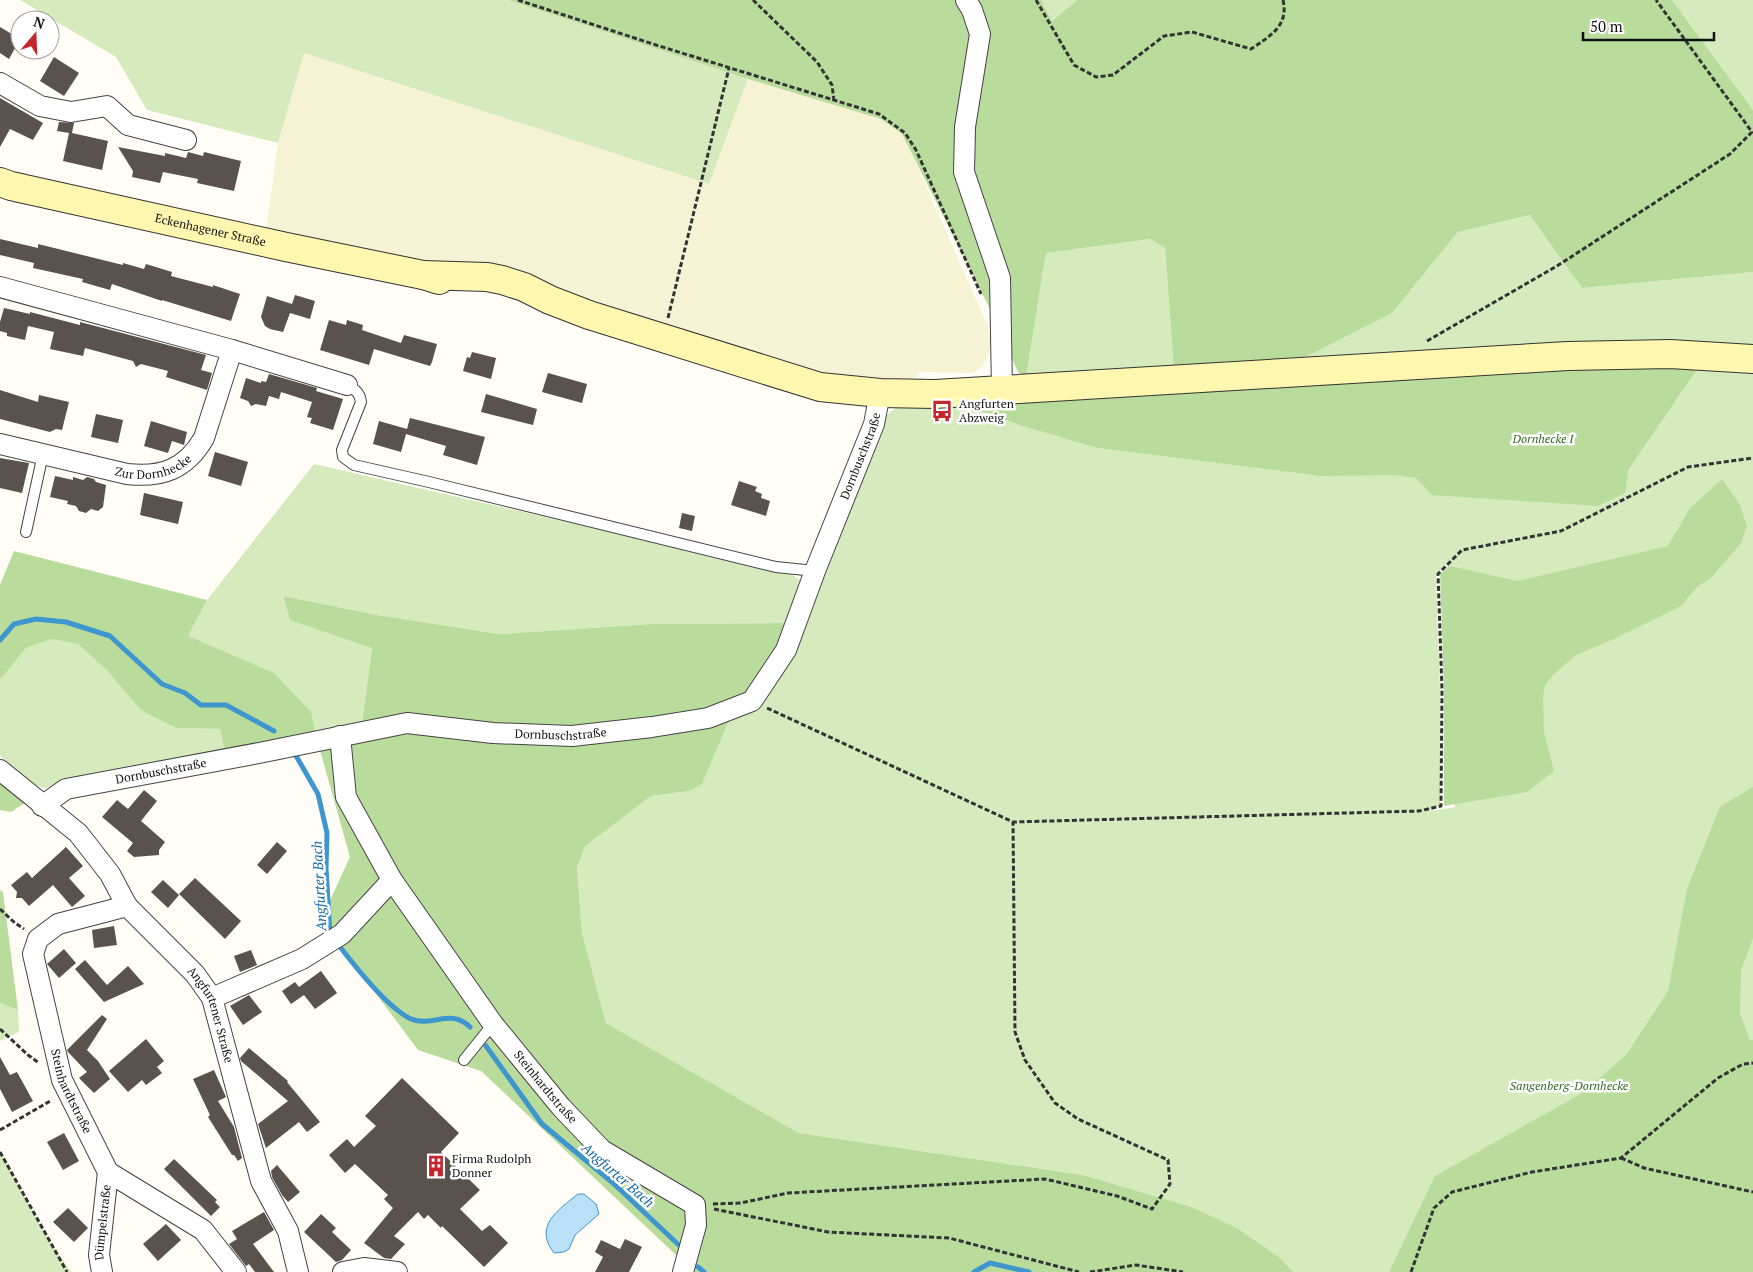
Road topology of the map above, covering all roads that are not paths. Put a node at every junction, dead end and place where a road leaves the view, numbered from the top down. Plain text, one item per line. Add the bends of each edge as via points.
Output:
1 (966, 0) edge
2 (0, 83) edge
3 (186, 140) dead end
4 (0, 182) edge
5 (0, 287) edge
6 (232, 350) junction
7 (1753, 359) edge
8 (347, 385) joint
9 (1002, 390) junction
10 (880, 394) junction
11 (0, 444) edge
12 (43, 454) junction
13 (26, 532) dead end
14 (815, 571) junction
15 (340, 736) junction
16 (0, 770) edge
17 (42, 806) junction
18 (392, 880) junction
19 (127, 906) junction
20 (212, 998) junction
21 (493, 1024) junction
22 (464, 1060) dead end
23 (108, 1172) junction
24 (102, 1272) edge
25 (236, 1272) edge
26 (298, 1272) edge
27 (343, 1272) edge
28 (398, 1272) edge
29 (683, 1272) edge

1 - 9 street via 980,34 965,127 964,172 1000,278
2 - 3 street via 40,106 70,112 107,106 128,125
4 - 10 main road, Eckenhagener Straße via 276,245 423,274 502,280 589,315 820,387
5 - 6 street
6 - 8 street
6 - 12 street, Zur Dornhecke via 204,438 183,464 158,474 135,475
7 - 9 main road, Eckenhagener Straße via 1670,354 1605,356
8 - 14 lane via 357,391 361,402 342,450 343,457 354,465 776,567
9 - 10 main road, Eckenhagener Straße
10 - 14 street, Dornbuschstraße via 874,424
11 - 12 street, Zur Dornhecke
12 - 13 lane
14 - 15 street, Dornbuschstraße via 786,650 752,701 708,718 572,736 493,734 407,723
15 - 17 street, Dornbuschstraße via 66,789
15 - 18 street, Steinhardtstraße via 346,797
16 - 17 street, Angfurtener Straße
17 - 19 street, Angfurtener Straße via 78,833 110,874
18 - 20 street via 342,934 302,959
18 - 21 street, Steinhardtstraße
19 - 20 street, Angfurtener Straße via 195,974
19 - 23 street, Steinhardtstraße via 58,924 38,939 32,954 65,1085
20 - 26 street, Angfurtener Straße via 261,1181 288,1231
21 - 22 lane
21 - 29 street, Steinhardtstraße via 561,1107 602,1150 695,1205 696,1225
23 - 24 street, Dümpelstraße via 99,1256
23 - 25 street via 203,1230
27 - 28 street via 364,1268

